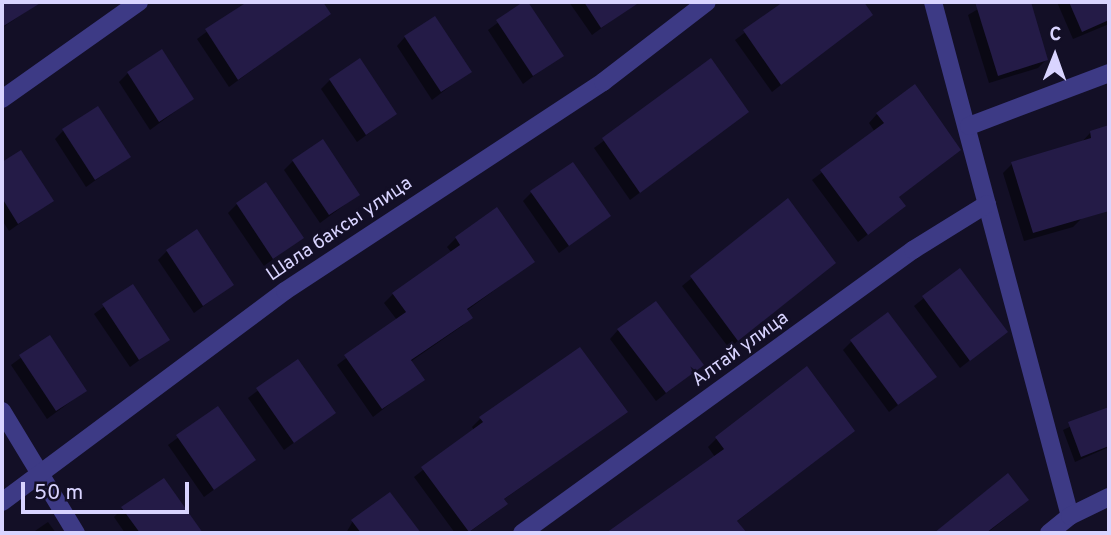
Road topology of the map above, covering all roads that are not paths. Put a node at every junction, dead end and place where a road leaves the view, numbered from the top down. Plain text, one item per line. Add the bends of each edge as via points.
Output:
1 (139, 2) edge
2 (707, 2) edge
3 (933, 2) edge
4 (1109, 74) edge
5 (2, 99) edge
6 (969, 126) junction
7 (987, 204) junction
8 (2, 411) edge
9 (42, 474) junction
10 (1109, 497) edge
11 (2, 502) edge
12 (1070, 516) junction
13 (76, 533) edge
14 (522, 533) edge
15 (1049, 533) edge

1 - 5 street
2 - 9 street, Шала баксы улица via 603,82 285,291
3 - 6 street
4 - 6 street
6 - 7 street
7 - 12 street
7 - 14 street, Алтай улица via 913,250
8 - 9 street
9 - 11 street, Шала баксы улица
9 - 13 street
10 - 12 street
12 - 15 street

